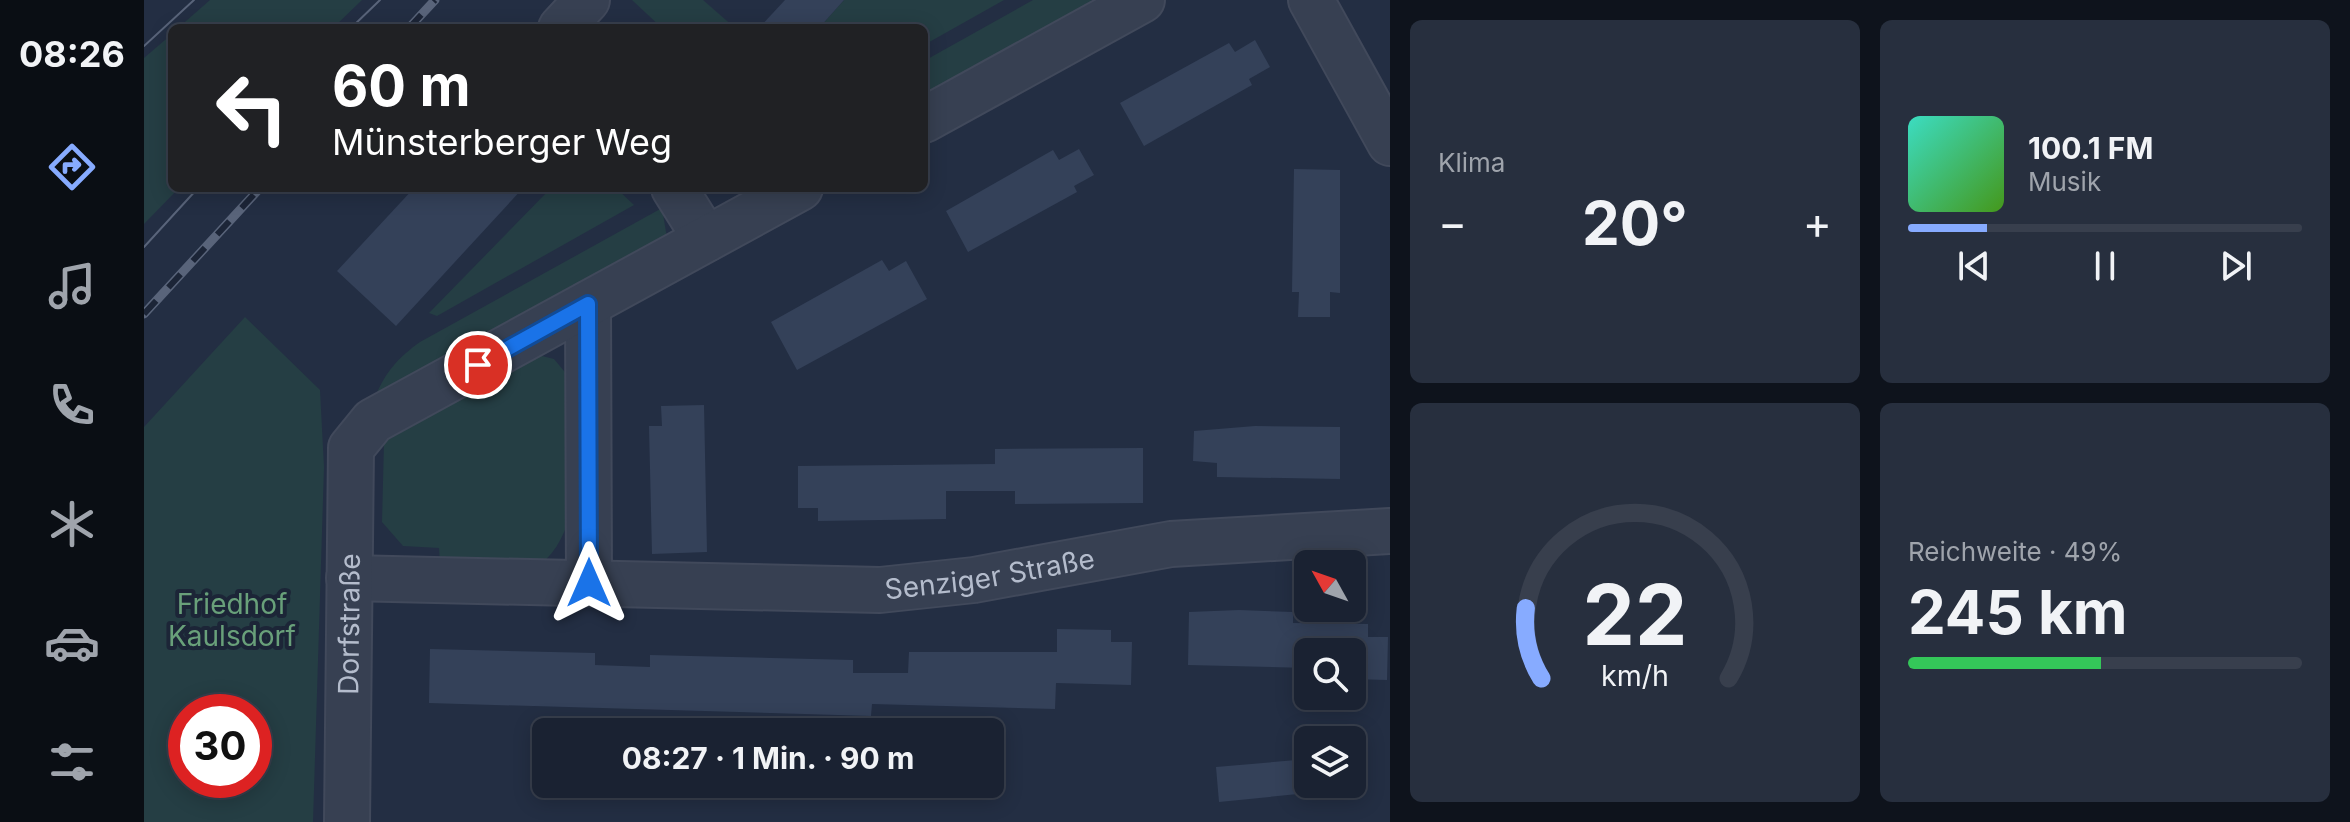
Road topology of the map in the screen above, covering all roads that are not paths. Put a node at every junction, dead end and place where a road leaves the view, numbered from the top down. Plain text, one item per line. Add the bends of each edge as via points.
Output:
1 (587, 0) edge
2 (1311, 0) edge
3 (1132, 3) edge
4 (565, 24) edge
5 (928, 118) edge
6 (1390, 143) edge
7 (677, 192) edge
8 (793, 192) edge
9 (706, 239) junction
10 (588, 304) junction
11 (1390, 531) edge
12 (349, 578) junction
13 (589, 583) junction
14 (347, 822) edge

1 - 4 street
2 - 6 street
3 - 5 street
7 - 9 street
8 - 9 street
9 - 10 street
10 - 12 street, Dorfstraße via 362,431 351,448
10 - 13 street
11 - 13 street, Senziger Straße via 1171,544 974,580 880,590
12 - 13 street, Senziger Straße
12 - 14 street, Dorfstraße

